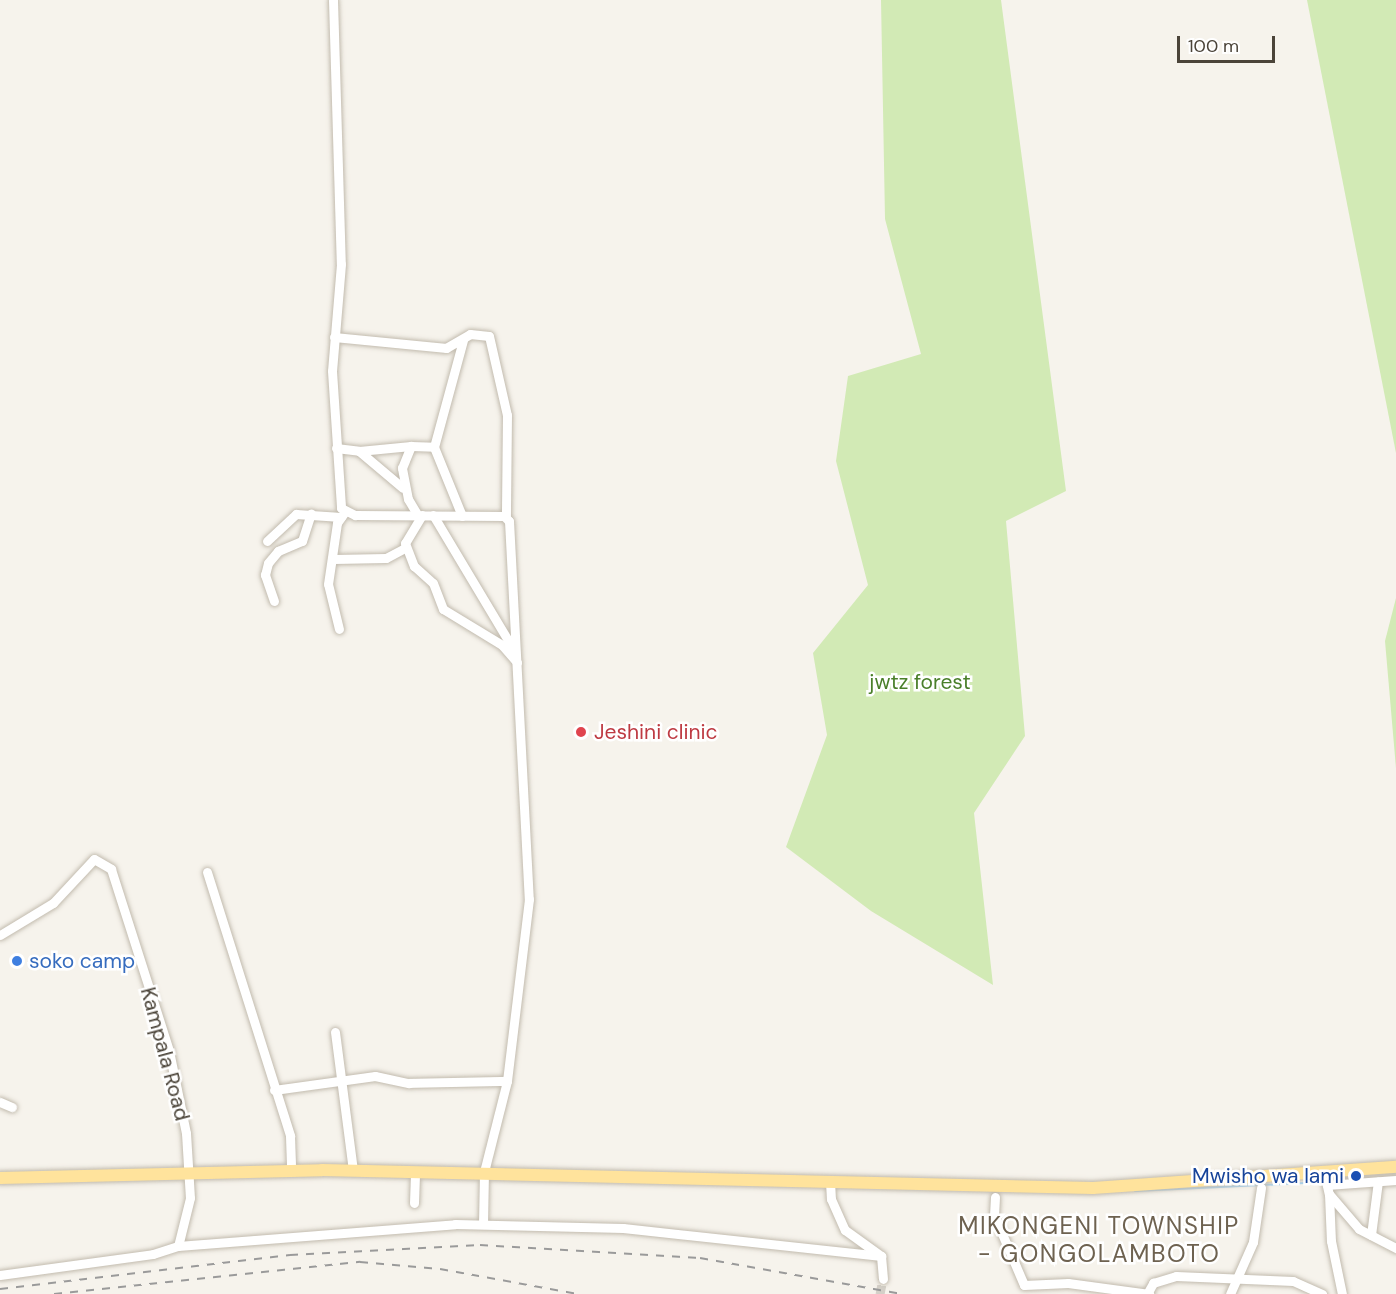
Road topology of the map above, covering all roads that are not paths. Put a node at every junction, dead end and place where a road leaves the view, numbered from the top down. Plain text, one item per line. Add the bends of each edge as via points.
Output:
1 (333, 0) edge
2 (334, 337) junction
3 (463, 340) junction
4 (411, 446) junction
5 (434, 447) junction
6 (336, 448) junction
7 (359, 451) junction
8 (405, 490) junction
9 (311, 513) junction
10 (342, 515) junction
11 (420, 515) junction
12 (433, 515) junction
13 (462, 516) junction
14 (506, 517) junction
15 (267, 541) dead end
16 (405, 548) junction
17 (334, 559) junction
18 (274, 601) dead end
19 (339, 629) dead end
20 (516, 658) junction
21 (207, 872) dead end
22 (0, 935) edge
23 (335, 1032) dead end
24 (340, 1079) junction
25 (507, 1081) junction
26 (274, 1090) junction
27 (0, 1102) edge
28 (12, 1107) dead end
29 (1396, 1167) edge
30 (291, 1171) junction
31 (352, 1171) junction
32 (191, 1172) junction
33 (414, 1172) junction
34 (484, 1172) junction
35 (0, 1178) edge
36 (1396, 1180) edge
37 (830, 1181) junction
38 (1378, 1181) junction
39 (1327, 1184) junction
40 (1261, 1188) dead end
41 (995, 1197) dead end
42 (414, 1203) dead end
43 (483, 1224) junction
44 (1371, 1235) junction
45 (178, 1246) junction
46 (1396, 1248) edge
47 (881, 1256) junction
48 (0, 1275) edge
49 (883, 1279) tunnel mouth
50 (1232, 1281) junction
51 (1148, 1294) edge
52 (1230, 1294) edge
53 (1322, 1294) edge
54 (1342, 1294) edge

1 - 2 street via 341,264
2 - 3 street via 446,348
2 - 6 street
3 - 5 street
3 - 14 street via 483,332 493,346 507,425
4 - 5 street
4 - 7 street
4 - 8 street via 402,468
5 - 13 street
6 - 7 street
6 - 10 street via 335,473
7 - 8 street
8 - 11 street
9 - 10 street
9 - 15 street via 292,516
9 - 18 street via 302,541 275,554 268,563 265,575
10 - 11 street
10 - 17 street
11 - 12 street
11 - 16 street
12 - 13 street
12 - 20 street
13 - 14 street
14 - 20 street
16 - 17 street via 386,558
16 - 20 street via 433,583 443,609
17 - 19 street via 328,584
20 - 25 street via 529,899
21 - 26 street
22 - 32 street, Kampala Road via 52,903 94,859 111,869 169,1051
23 - 24 street
24 - 25 street
24 - 26 street
24 - 31 street
25 - 34 street
26 - 30 street via 290,1136
27 - 28 street
29 - 39 main road
30 - 31 main road
30 - 32 main road
31 - 33 main road
32 - 35 main road
32 - 45 street
33 - 34 main road
33 - 42 street
34 - 37 main road
34 - 43 street
36 - 38 street
37 - 39 main road via 1106,1188
37 - 47 street via 831,1199 845,1230
38 - 39 street
38 - 44 street
39 - 44 street
39 - 54 street via 1331,1241
40 - 50 street via 1253,1242
41 - 51 street via 994,1215 1024,1285 1068,1283
43 - 45 street via 403,1225
43 - 47 street via 634,1229
44 - 46 street
45 - 48 street via 153,1254
47 - 49 street
50 - 51 street via 1169,1277 1149,1286
50 - 52 street
50 - 53 street via 1293,1281

